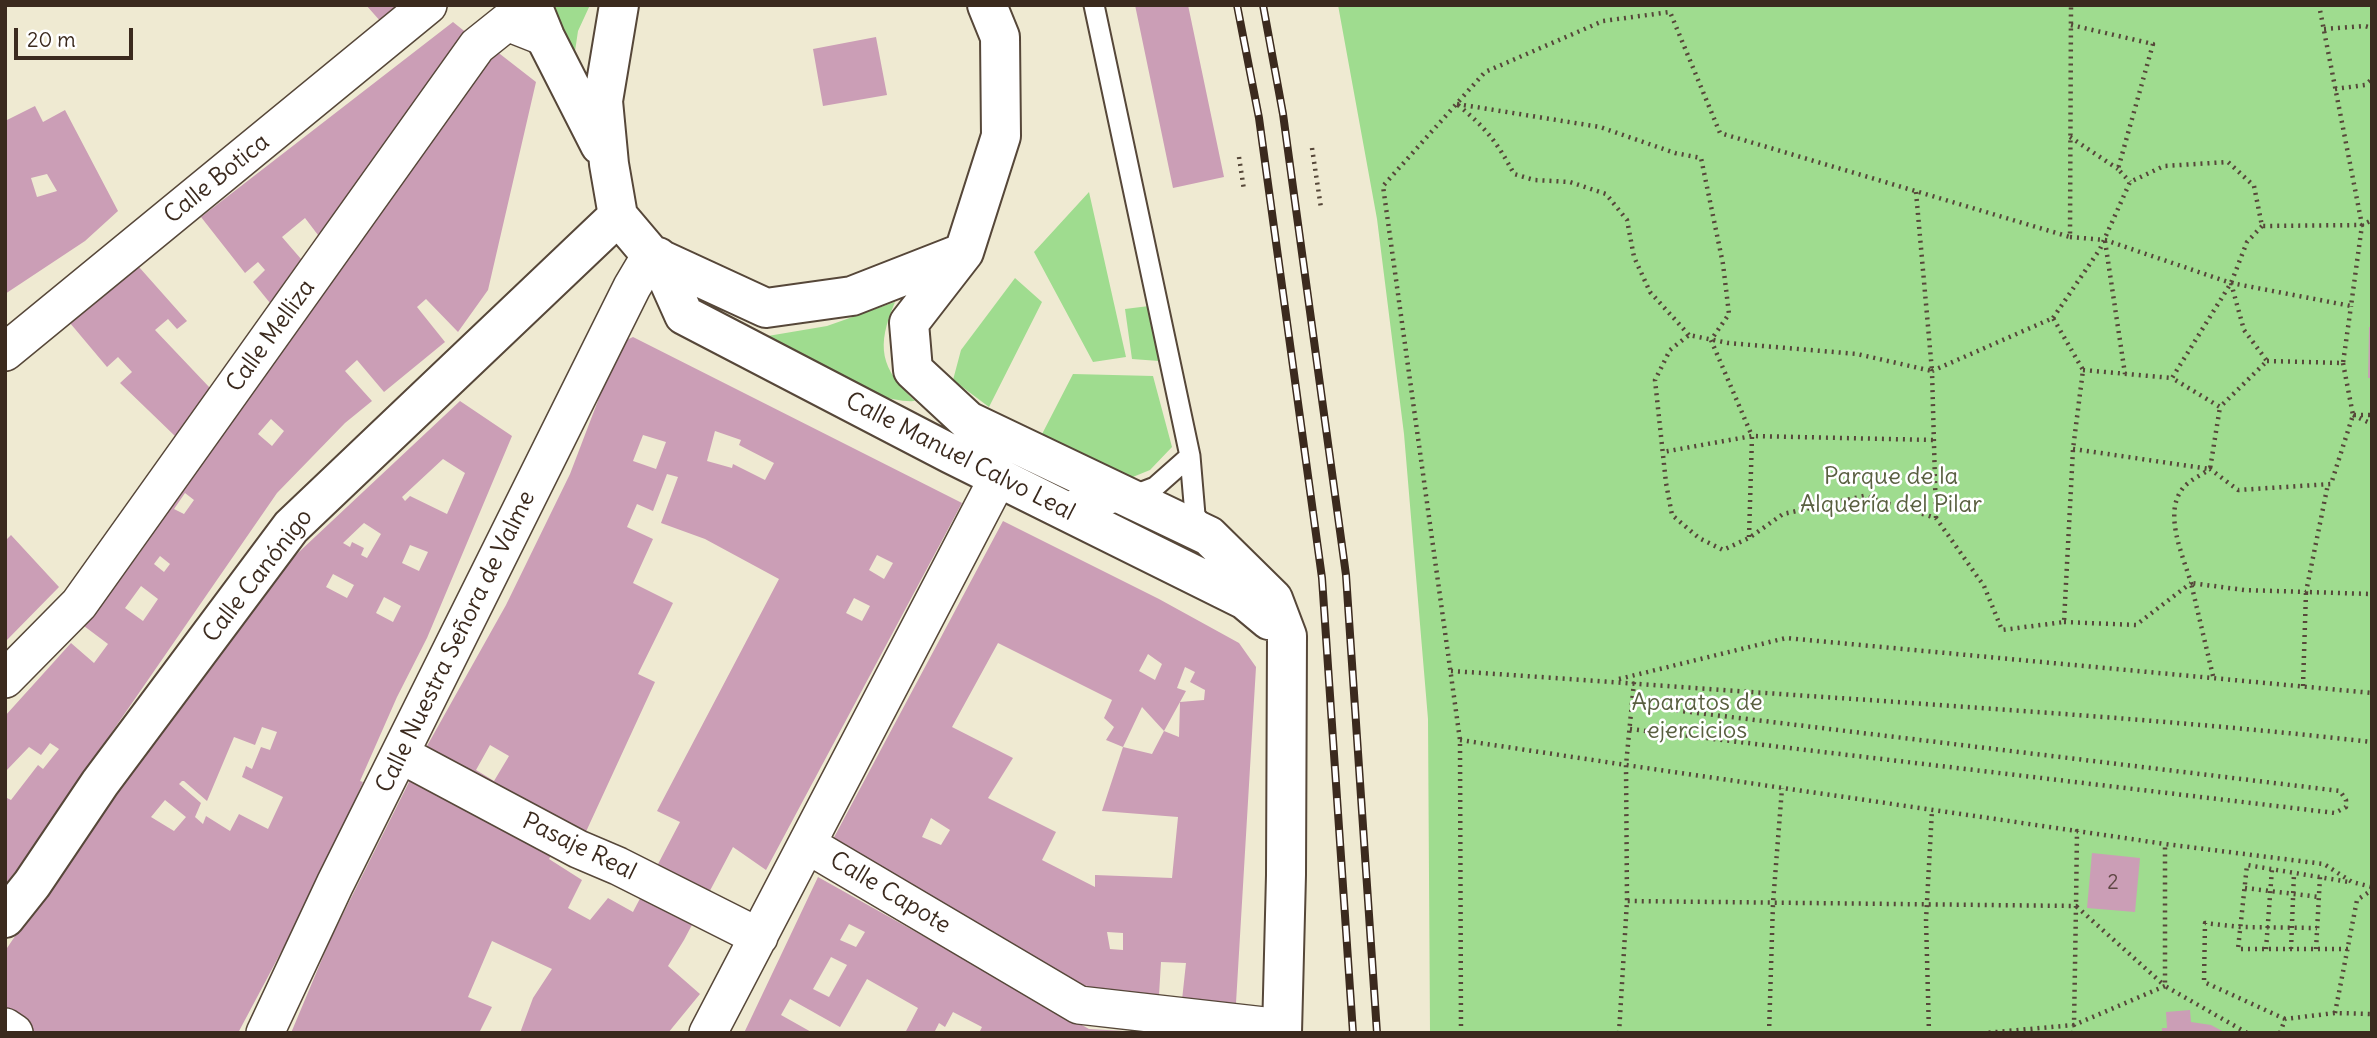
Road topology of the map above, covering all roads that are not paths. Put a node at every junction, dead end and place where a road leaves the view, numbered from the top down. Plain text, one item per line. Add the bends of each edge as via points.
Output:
1 (428, 5) edge
2 (619, 5) edge
3 (1094, 5) edge
4 (995, 16) edge
5 (538, 21) edge
6 (609, 164) junction
7 (618, 216) junction
8 (964, 252) junction
9 (655, 256) junction
10 (5, 352) edge
11 (1190, 456) junction
12 (998, 478) junction
13 (1129, 496) junction
14 (1209, 536) junction
15 (1287, 636) junction
16 (5, 679) edge
17 (400, 754) junction
18 (808, 845) junction
19 (5, 918) edge
20 (759, 937) junction
21 (5, 1027) edge
22 (1282, 1030) edge
23 (14, 1033) edge
24 (265, 1033) edge
25 (708, 1033) edge

1 - 10 street, Calle Botica
2 - 6 street via 603,102
3 - 11 lane
4 - 8 street via 1001,136
5 - 6 street
5 - 16 street, Calle Melliza via 507,22 477,46 79,604
6 - 7 street
7 - 9 street
7 - 19 street, Calle Canónigo via 291,527
8 - 9 street via 852,296 766,309
8 - 13 street, Calle Manuel Calvo Leal via 909,323 913,370 968,421
9 - 12 street, Calle Manuel Calvo Leal via 684,315
9 - 17 street, Calle Nuestra Señora de Valme via 632,287
11 - 13 lane via 1155,487
11 - 14 lane via 1195,515
12 - 13 lane via 1103,507
12 - 15 street, Calle Manuel Calvo Leal via 1245,600
12 - 18 street, Calle Capote
13 - 14 street, Calle Manuel Calvo Leal
14 - 15 street, Calle Manuel Calvo Leal via 1273,599
15 - 22 street, Calle Manuel Calvo Leal
17 - 20 street, Pasaje Real via 578,849
17 - 24 street, Calle Nuestra Señora de Valme
18 - 20 street
18 - 22 street, Calle Capote via 1079,1005
20 - 25 street
21 - 23 street

